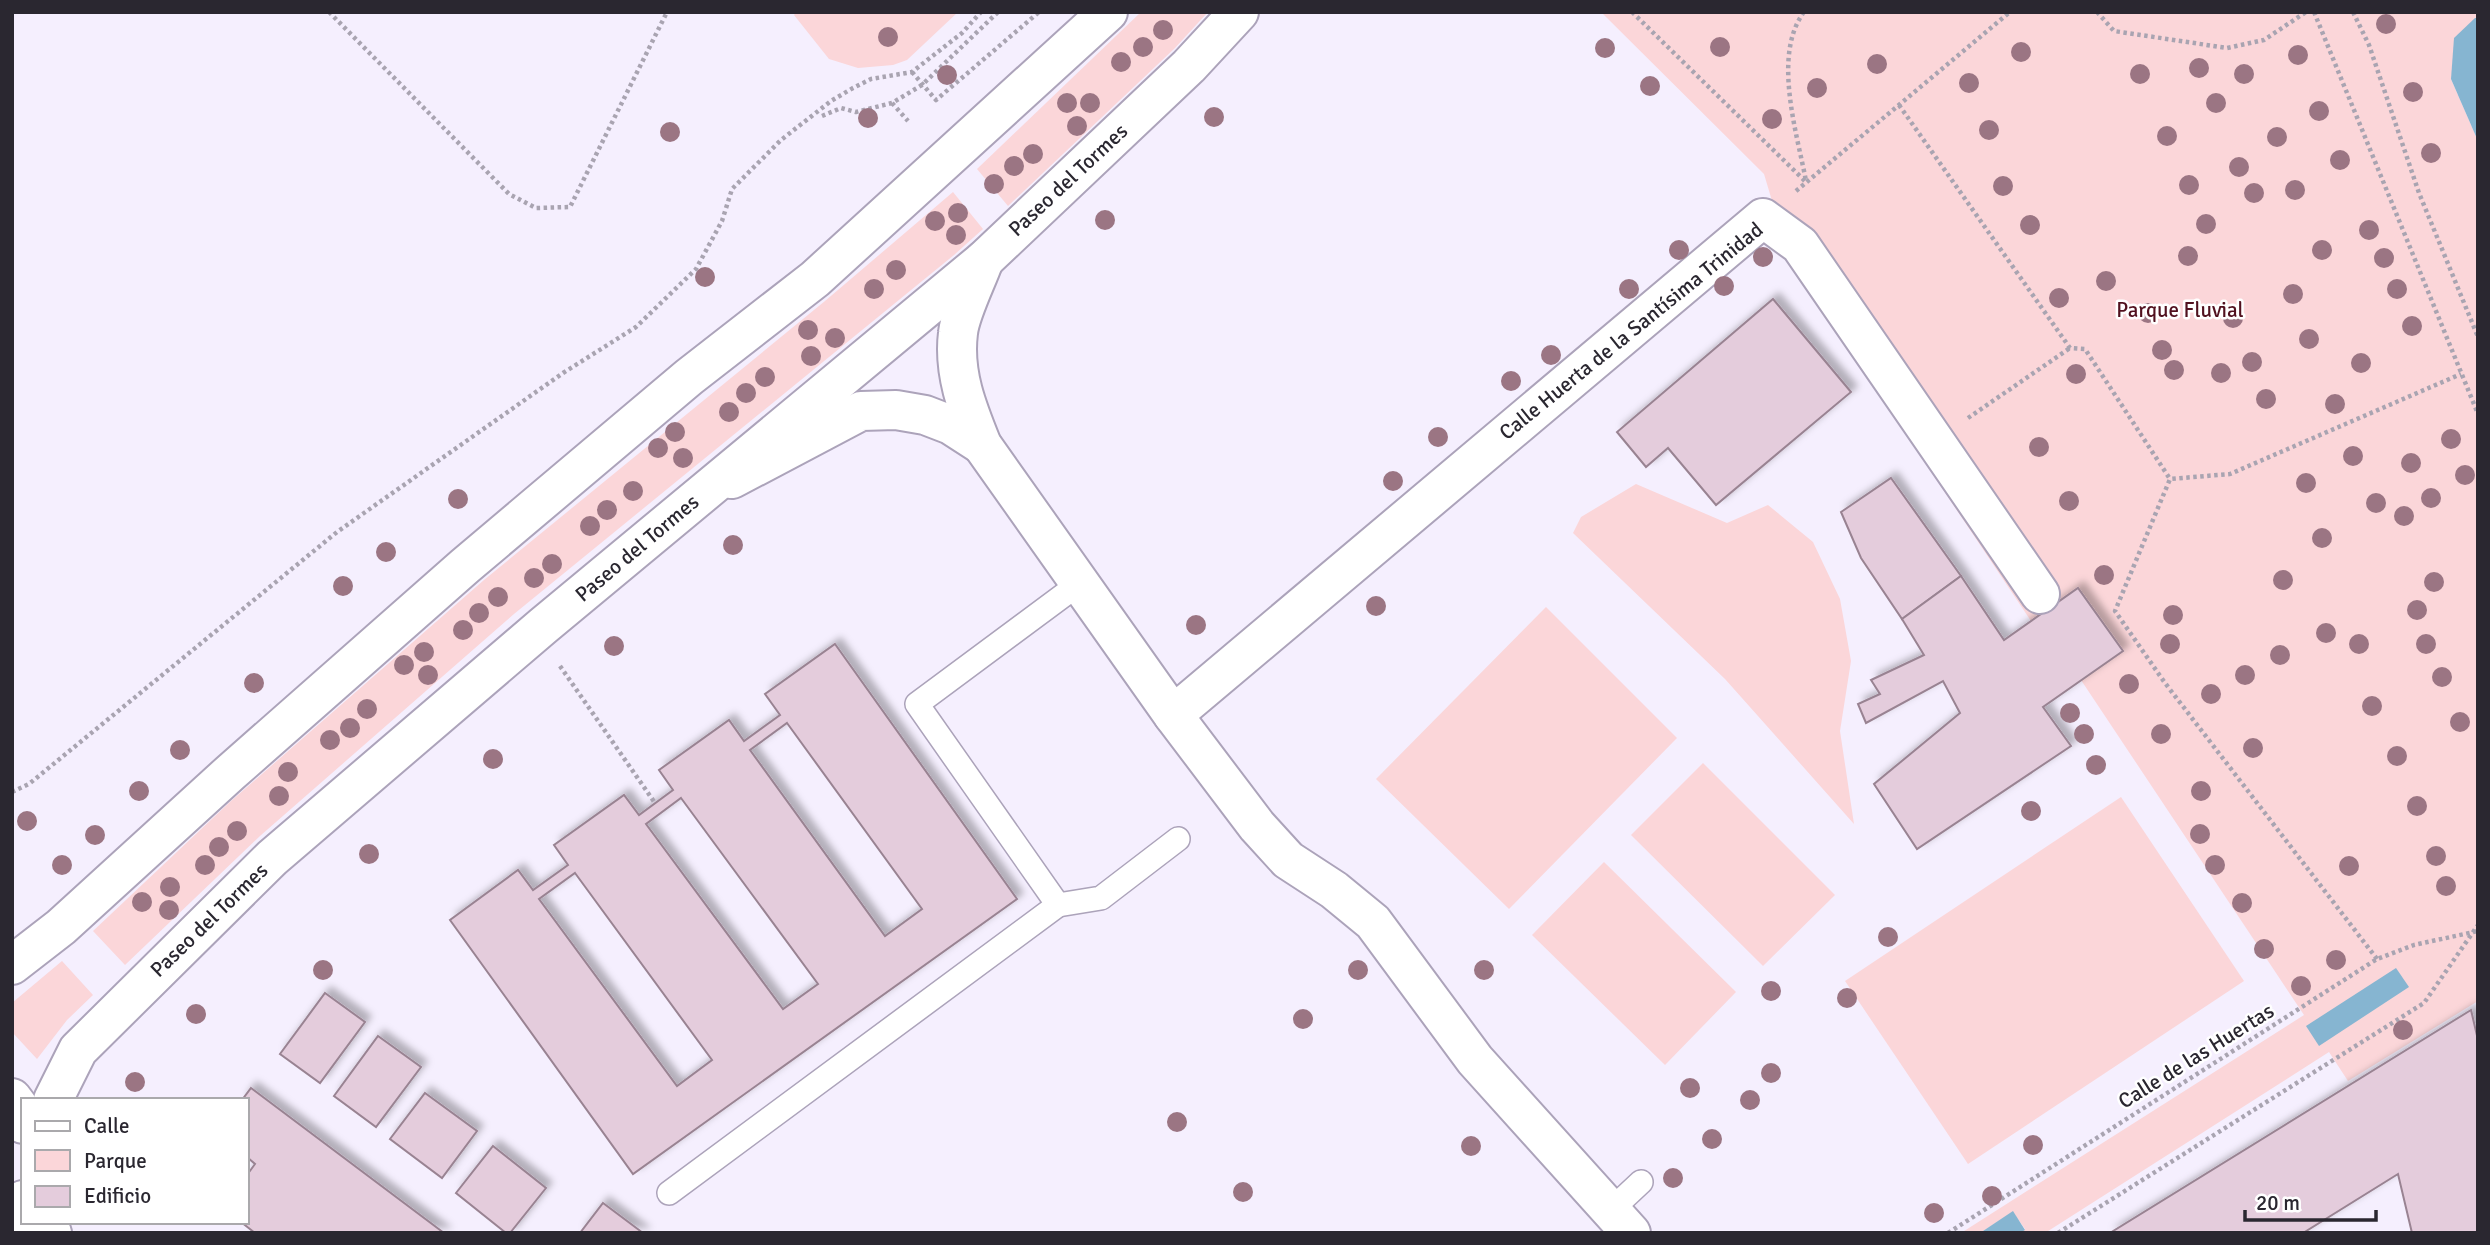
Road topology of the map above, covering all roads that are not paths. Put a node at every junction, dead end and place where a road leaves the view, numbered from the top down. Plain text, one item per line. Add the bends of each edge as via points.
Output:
1 (1108, 12) edge
2 (1240, 12) edge
3 (984, 260) junction
4 (982, 445) junction
5 (699, 496) junction
6 (1080, 583) junction
7 (2040, 594) dead end
8 (1173, 715) junction
9 (1178, 839) dead end
10 (1058, 905) junction
11 (12, 965) edge
12 (12, 1098) edge
13 (54, 1098) edge
14 (21, 1117) edge
15 (1641, 1182) dead end
16 (669, 1193) dead end
17 (21, 1204) edge
18 (1620, 1222) edge
19 (12, 1223) edge

1 - 11 main road via 815,279 689,377 465,566 61,928
2 - 3 main road, Paseo del Tormes
3 - 4 main road via 958,331 957,373
3 - 5 main road, Paseo del Tormes
4 - 5 main road via 925,415 861,411
4 - 6 main road
5 - 13 main road, Paseo del Tormes via 272,858 78,1050
6 - 8 main road
6 - 10 lane via 916,704
7 - 8 main road, Calle Huerta de la Santísima Trinidad via 1800,244 1763,218
8 - 18 main road via 1288,860 1373,922 1475,1060
9 - 10 lane via 1101,898
10 - 16 lane
12 - 14 main road
15 - 18 lane
17 - 19 main road

